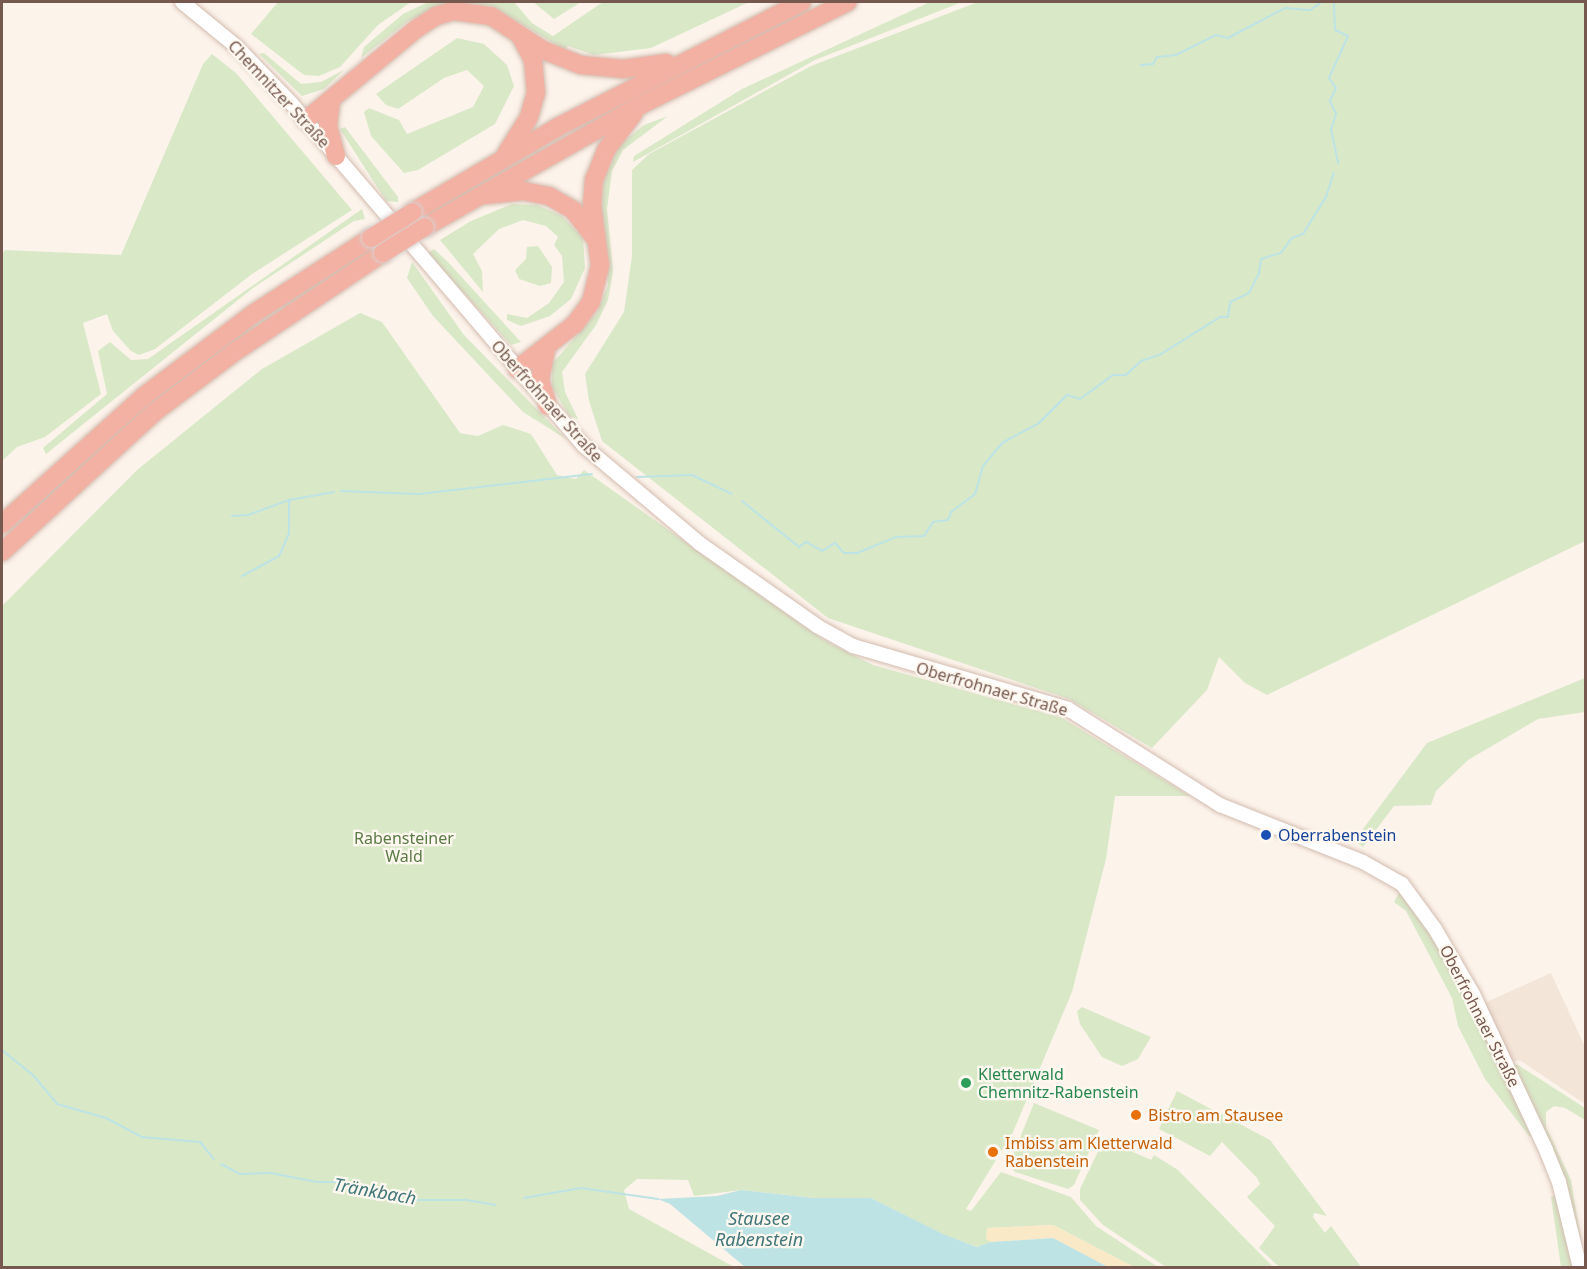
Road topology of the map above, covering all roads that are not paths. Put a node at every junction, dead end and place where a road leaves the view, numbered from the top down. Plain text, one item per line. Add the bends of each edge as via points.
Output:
1 (182, 2) edge
2 (802, 2) edge
3 (848, 2) edge
4 (520, 35) junction
5 (683, 60) junction
6 (331, 101) junction
7 (641, 105) junction
8 (306, 120) junction
9 (336, 156) junction
10 (504, 157) junction
11 (369, 195) joint
12 (478, 196) junction
13 (597, 243) junction
14 (546, 349) junction
15 (517, 369) junction
16 (548, 406) junction
17 (2, 524) edge
18 (2, 552) edge
19 (1580, 1268) edge

1 - 8 main road, Chemnitzer Straße via 237,47
2 - 5 highway
3 - 7 highway
4 - 5 highway via 555,56 595,68 622,69
4 - 6 highway via 482,13 454,11 436,16
4 - 10 highway via 533,60 536,93 529,117
5 - 10 highway
6 - 8 highway
6 - 9 highway via 328,126
7 - 12 highway
7 - 13 highway via 611,141 597,169 592,198
8 - 9 main road, Chemnitzer Straße
9 - 11 main road, Chemnitzer Straße
10 - 17 highway, bridge via 256,312 153,389
11 - 15 main road, Oberfrohnaer Straße
12 - 13 highway via 523,191 549,196 581,217
12 - 18 highway, bridge via 383,253 236,351 156,411
13 - 14 highway via 599,274 591,302
14 - 15 highway
14 - 16 highway via 540,380
15 - 16 main road, Oberfrohnaer Straße
16 - 19 main road, Oberfrohnaer Straße via 595,457 682,530 835,637 877,656 1068,709 1220,805 1363,862 1402,884 1436,929 1473,994 1546,1150 1559,1182

